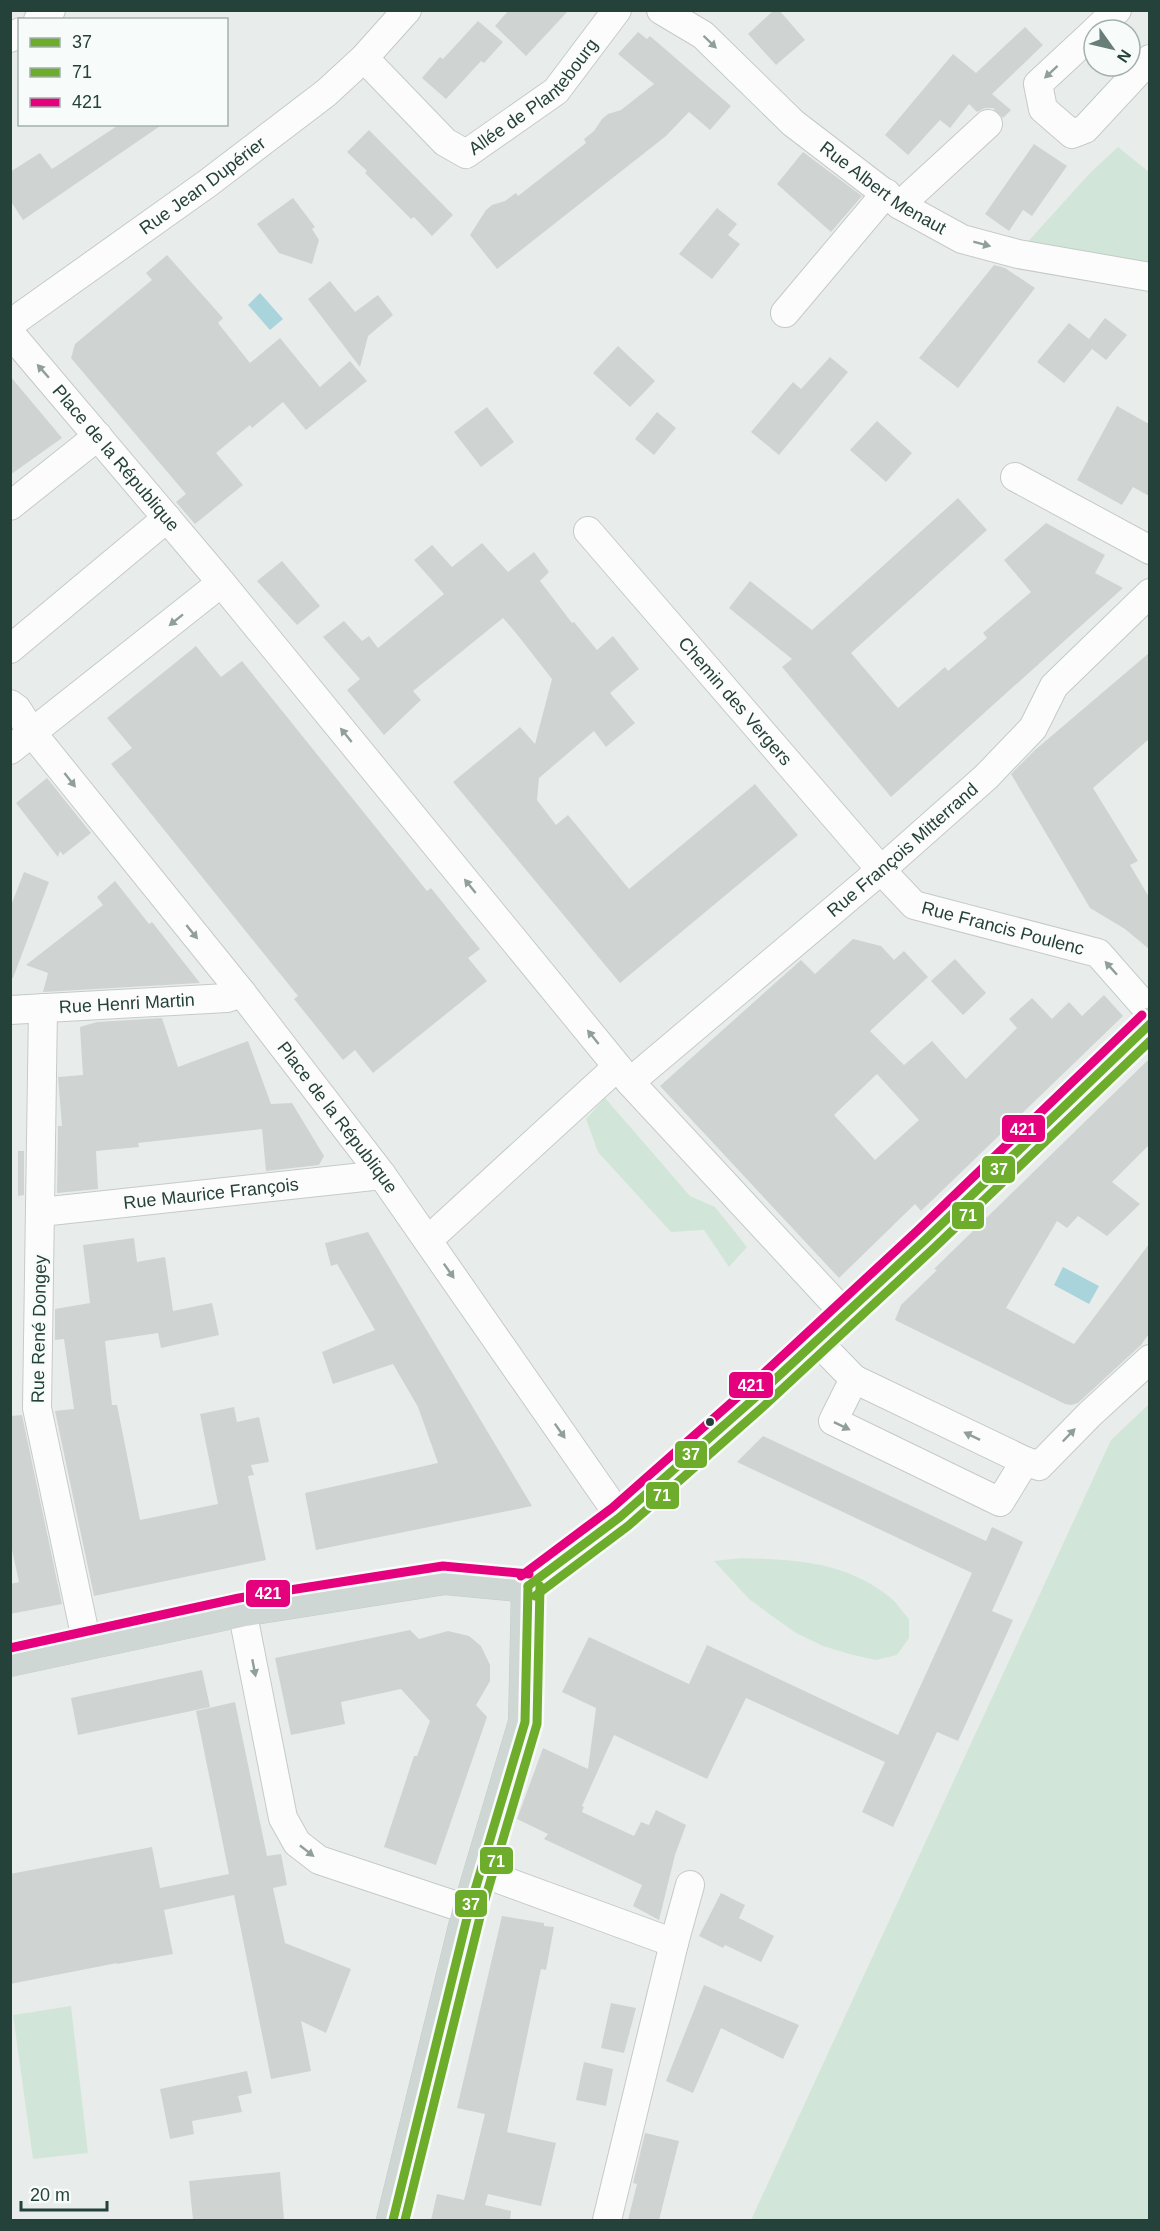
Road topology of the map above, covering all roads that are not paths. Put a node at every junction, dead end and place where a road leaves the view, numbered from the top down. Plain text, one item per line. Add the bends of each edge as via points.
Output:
1 (401, 10) edge
2 (407, 10) edge
3 (617, 10) edge
4 (661, 10) edge
5 (384, 34) junction
6 (1082, 43) edge
7 (364, 58) junction
8 (1132, 78) edge
9 (988, 124) dead end
10 (893, 199) junction
11 (1149, 277) edge
12 (785, 313) dead end
13 (10, 324) edge
14 (10, 333) edge
15 (98, 436) junction
16 (1015, 477) dead end
17 (10, 506) edge
18 (167, 518) junction
19 (588, 531) dead end
20 (1149, 550) edge
21 (221, 583) junction
22 (1149, 593) edge
23 (10, 649) edge
24 (10, 704) edge
25 (33, 734) junction
26 (10, 750) edge
27 (881, 870) junction
28 (242, 993) junction
29 (44, 1008) junction
30 (10, 1010) edge
31 (1149, 1012) edge
32 (1149, 1024) edge
33 (624, 1075) junction
34 (382, 1175) junction
35 (41, 1212) junction
36 (428, 1240) junction
37 (844, 1313) junction
38 (817, 1341) junction
39 (1149, 1359) edge
40 (854, 1378) junction
41 (1024, 1461) junction
42 (620, 1517) junction
43 (528, 1586) junction
44 (242, 1610) junction
45 (87, 1644) junction
46 (10, 1660) edge
47 (480, 1872) junction
48 (690, 1885) dead end
49 (469, 1910) junction
50 (674, 1943) junction
51 (393, 2220) edge
52 (607, 2220) edge

1 - 5 street, Rue Jean Dupérier
2 - 5 street, Rue Jean Dupérier
3 - 7 street, Allée de Plantebourg via 556,91 466,154 445,142
4 -> 10 street, Rue Albert Menaut via 703,35 793,123
5 - 7 street, Rue Jean Dupérier
6 -> 8 street via 1038,84 1043,109 1072,134 1085,129
7 - 13 street, Rue Jean Dupérier via 326,93 208,183
9 - 10 street
10 -> 11 street, Rue Albert Menaut via 962,238 1018,254
10 - 12 street
15 -> 14 street, Place de la République
15 - 17 street
15 - 18 street, Place de la République
16 - 20 street
18 - 21 street, Place de la République
18 - 23 street
19 - 27 street, Chemin des Vergers
21 -> 25 street
33 -> 21 street, Place de la République
22 - 27 street, Rue François Mitterrand via 1054,686 1033,728
24 - 25 street, Place de la République
25 - 26 street
25 -> 28 street, Place de la République
31 -> 27 street, Rue Francis Poulenc via 1098,953 914,905
27 - 33 street, Rue François Mitterrand
28 - 29 street, Rue Henri Martin via 227,998
28 - 34 street, Place de la République
29 - 30 street, Rue Henri Martin
29 - 35 street, Rue René Dongey
32 - 37 main road
33 - 36 street, Rue François Mitterrand
33 - 37 street, Place de la République
34 - 35 street, Rue Maurice François
34 - 36 street, Place de la République
35 - 45 street, Rue René Dongey via 37,1408
36 -> 42 street, Place de la République
37 - 38 main road
38 - 40 street
38 - 42 main road
41 -> 39 street via 1039,1466
41 -> 40 street
40 -> 41 street via 833,1421 1000,1502
42 - 43 main road
43 - 44 main road via 445,1578
43 - 47 main road via 525,1722
44 - 45 main road
44 -> 49 street via 283,1818 297,1843 319,1860
45 - 46 main road
47 - 49 main road
47 - 50 street
48 - 50 street
49 - 51 main road
50 - 52 street

